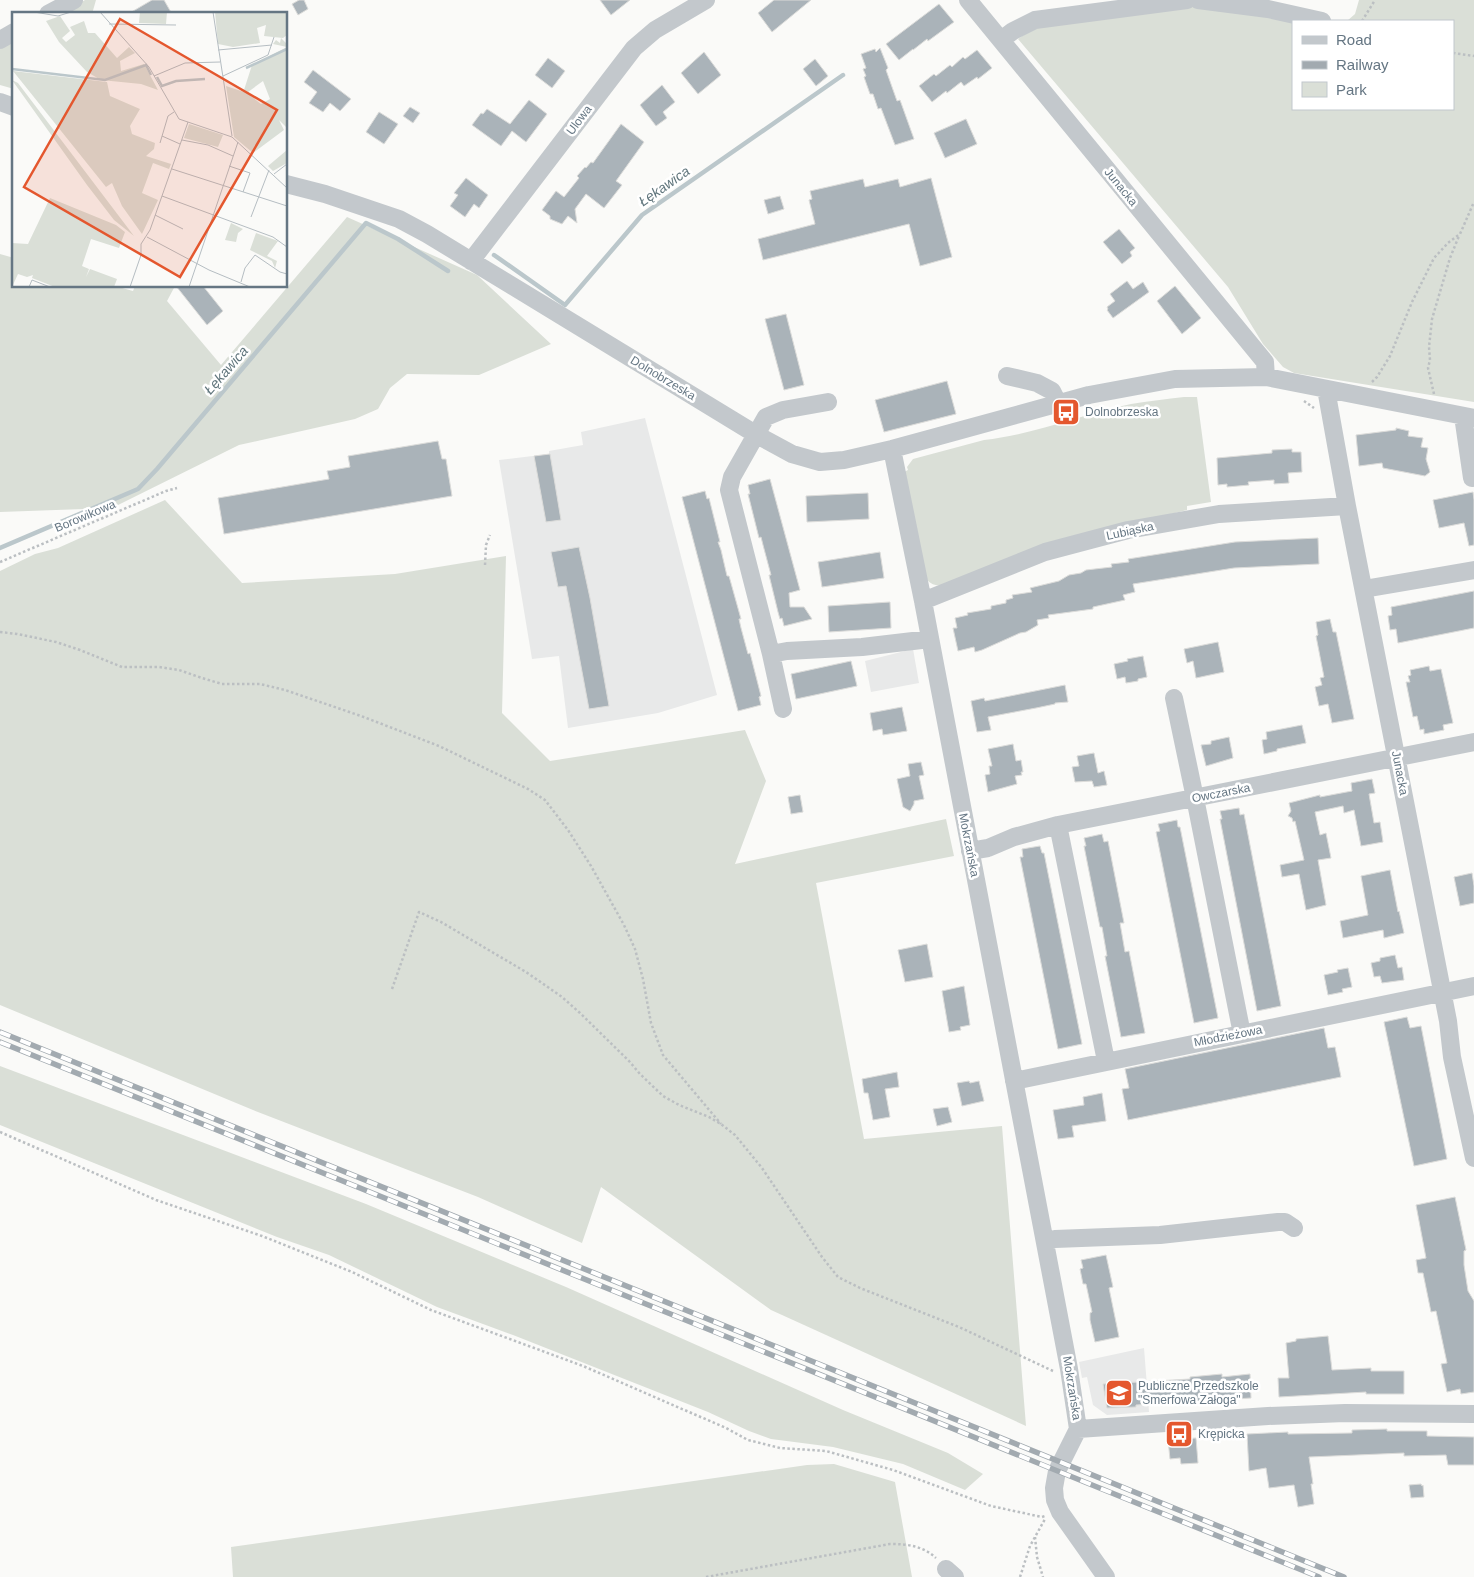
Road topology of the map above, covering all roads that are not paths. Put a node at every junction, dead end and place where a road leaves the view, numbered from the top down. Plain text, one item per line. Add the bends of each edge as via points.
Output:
1 (74, 0) edge
2 (706, 0) edge
3 (968, 0) edge
4 (1187, 0) edge
5 (1198, 0) edge
6 (1244, 3) edge
7 (52, 12) edge
8 (1318, 20) edge
9 (12, 33) edge
10 (0, 40) edge
11 (1001, 40) junction
12 (0, 102) edge
13 (12, 106) edge
14 (288, 185) edge
15 (471, 261) junction
16 (1007, 376) dead end
17 (1266, 377) junction
18 (1326, 389) junction
19 (828, 402) dead end
20 (1058, 403) junction
21 (1468, 417) edge
22 (757, 435) junction
23 (892, 449) junction
24 (1472, 478) dead end
25 (1346, 506) junction
26 (1474, 570) edge
27 (1364, 589) junction
28 (923, 601) junction
29 (930, 639) junction
30 (771, 654) junction
31 (1174, 698) dead end
32 (783, 709) dead end
33 (1474, 742) edge
34 (1397, 758) junction
35 (1195, 798) junction
36 (1058, 825) junction
37 (970, 851) junction
38 (1474, 986) edge
39 (1442, 993) junction
40 (1242, 1034) junction
41 (1106, 1061) junction
42 (1014, 1081) junction
43 (1474, 1158) edge
44 (1294, 1228) dead end
45 (1045, 1241) junction
46 (1474, 1414) edge
47 (1078, 1429) junction
48 (1106, 1577) edge

1 - 7 street
2 - 15 street, Ulowa via 655,30 634,48
3 - 11 street, Junacka
4 - 11 street via 1035,20
5 - 6 street
6 - 8 street
9 - 10 street
11 - 17 street, Junacka via 1265,362
12 - 13 street
14 - 15 street, Dolnobrzeska via 399,218
15 - 22 street, Dolnobrzeska
16 - 20 street via 1052,390
17 - 18 street, Dolnobrzeska
17 - 20 street, Dolnobrzeska via 1175,379
18 - 21 street, Dolnobrzeska
18 - 25 street, Junacka
19 - 22 street via 783,410 766,417
20 - 23 street, Dolnobrzeska
21 - 24 street
22 - 23 street, Dolnobrzeska via 792,454 820,462
22 - 30 street via 732,477 729,490
23 - 28 street, Mokrzańska
25 - 27 street, Junacka
25 - 28 street, Lubiąska via 1219,514 1128,530 1045,552
26 - 27 street
27 - 34 street, Junacka
28 - 29 street, Mokrzańska
29 - 30 street
29 - 37 street, Mokrzańska
30 - 32 street
31 - 35 street
33 - 34 street, Owczarska
34 - 35 street, Owczarska
34 - 39 street, Junacka
35 - 36 street, Owczarska
35 - 40 street
36 - 37 street, Owczarska
36 - 41 street
37 - 42 street, Mokrzańska
38 - 39 street, Młodzieżowa
39 - 40 street, Młodzieżowa
39 - 43 street, Junacka
40 - 41 street, Młodzieżowa
41 - 42 street, Młodzieżowa
42 - 45 street, Mokrzańska
44 - 45 street via 1278,1222 1160,1235
45 - 47 street, Mokrzańska
46 - 47 street via 1345,1413
47 - 48 street, Mokrzańska via 1057,1471 1055,1500

